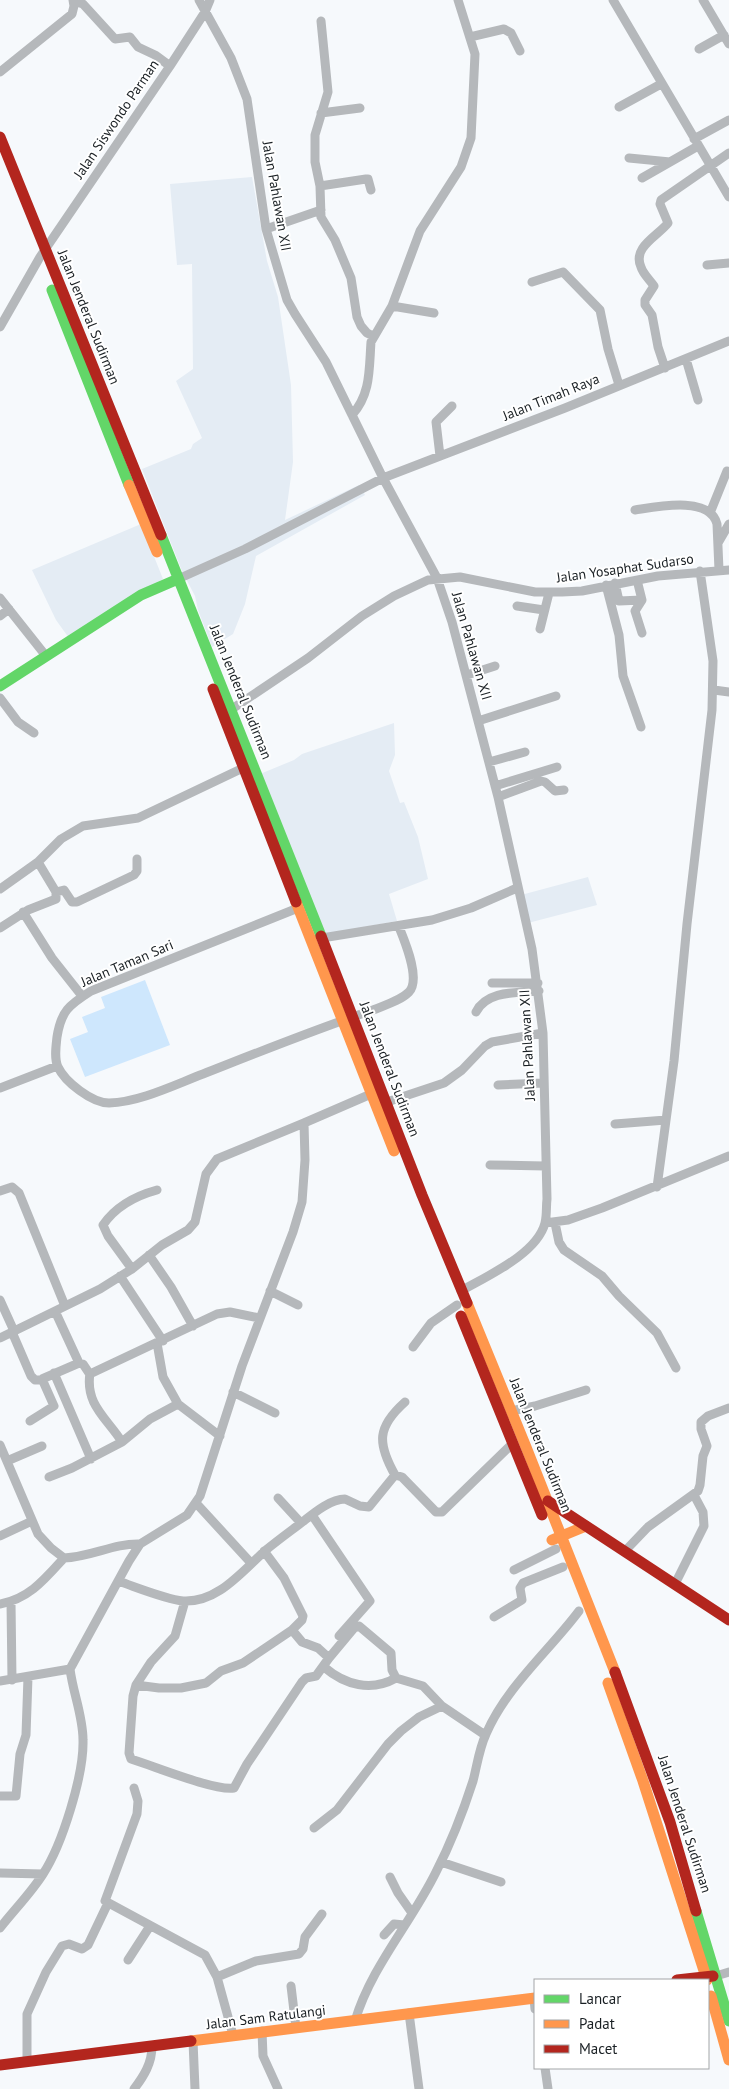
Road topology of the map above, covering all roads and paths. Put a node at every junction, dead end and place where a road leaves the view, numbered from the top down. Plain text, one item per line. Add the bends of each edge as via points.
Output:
1 (199, 0) edge
2 (210, 0) edge
3 (613, 0) edge
4 (703, 0) edge
5 (73, 1) edge
6 (462, 1) edge
7 (205, 12) junction
8 (321, 21) dead end
9 (724, 35) junction
10 (470, 37) junction
11 (729, 44) edge
12 (698, 49) dead end
13 (520, 51) dead end
14 (170, 66) junction
15 (0, 72) edge
16 (661, 84) junction
17 (619, 107) dead end
18 (360, 108) dead end
19 (321, 113) junction
20 (729, 120) edge
21 (0, 137) edge
22 (696, 143) junction
23 (729, 153) edge
24 (0, 158) edge
25 (629, 158) dead end
26 (670, 162) junction
27 (710, 165) junction
28 (642, 178) dead end
29 (320, 186) junction
30 (372, 190) dead end
31 (729, 197) edge
32 (321, 210) junction
33 (266, 229) junction
34 (43, 253) junction
35 (729, 263) edge
36 (707, 265) dead end
37 (532, 282) dead end
38 (392, 306) junction
39 (434, 313) dead end
40 (0, 327) edge
41 (373, 336) junction
42 (727, 344) edge
43 (686, 359) junction
44 (665, 368) junction
45 (619, 385) junction
46 (698, 400) dead end
47 (452, 406) dead end
48 (352, 415) junction
49 (440, 456) junction
50 (727, 471) dead end
51 (383, 478) junction
52 (635, 510) dead end
53 (710, 513) junction
54 (729, 524) edge
55 (718, 544) junction
56 (719, 570) junction
57 (729, 570) edge
58 (700, 571) junction
59 (437, 578) junction
60 (174, 580) junction
61 (637, 580) junction
62 (611, 584) junction
63 (549, 593) junction
64 (0, 598) edge
65 (642, 600) junction
66 (517, 606) dead end
67 (9, 609) junction
68 (544, 610) junction
69 (0, 616) edge
70 (540, 628) dead end
71 (642, 633) dead end
72 (46, 656) junction
73 (495, 666) dead end
74 (466, 676) junction
75 (0, 686) edge
76 (714, 690) junction
77 (729, 692) edge
78 (556, 696) dead end
79 (0, 698) edge
80 (232, 709) junction
81 (478, 721) junction
82 (641, 727) dead end
83 (34, 733) dead end
84 (525, 752) dead end
85 (489, 762) junction
86 (556, 767) dead end
87 (244, 768) junction
88 (495, 786) junction
89 (564, 790) dead end
90 (498, 797) junction
91 (137, 860) dead end
92 (38, 862) junction
93 (517, 888) junction
94 (0, 889) edge
95 (56, 892) junction
96 (298, 908) junction
97 (24, 912) junction
98 (399, 927) junction
99 (0, 928) edge
100 (322, 938) junction
101 (492, 983) dead end
102 (538, 987) junction
103 (82, 996) junction
104 (476, 1012) dead end
105 (348, 1018) junction
106 (543, 1033) junction
107 (57, 1066) junction
108 (543, 1083) junction
109 (498, 1085) dead end
110 (0, 1088) edge
111 (371, 1094) junction
112 (387, 1102) junction
113 (666, 1120) junction
114 (304, 1123) junction
115 (615, 1124) dead end
116 (729, 1156) edge
117 (490, 1165) dead end
118 (546, 1166) junction
119 (658, 1187) junction
120 (0, 1190) edge
121 (157, 1190) dead end
122 (545, 1223) junction
123 (555, 1223) junction
124 (149, 1255) junction
125 (132, 1269) junction
126 (120, 1276) junction
127 (270, 1291) junction
128 (461, 1291) junction
129 (0, 1300) edge
130 (298, 1305) dead end
131 (456, 1305) junction
132 (65, 1306) junction
133 (55, 1311) junction
134 (259, 1318) junction
135 (193, 1326) junction
136 (13, 1332) junction
137 (0, 1338) edge
138 (160, 1342) junction
139 (413, 1347) dead end
140 (480, 1349) junction
141 (79, 1363) junction
142 (676, 1368) dead end
143 (54, 1372) junction
144 (90, 1373) junction
145 (42, 1380) junction
146 (586, 1390) dead end
147 (233, 1392) junction
148 (405, 1402) dead end
149 (178, 1404) junction
150 (729, 1408) edge
151 (511, 1411) junction
152 (275, 1413) dead end
153 (30, 1421) dead end
154 (220, 1436) junction
155 (122, 1442) junction
156 (521, 1444) junction
157 (0, 1445) edge
158 (42, 1446) dead end
159 (91, 1459) junction
160 (7, 1461) junction
161 (394, 1475) junction
162 (49, 1477) dead end
163 (694, 1494) junction
164 (278, 1498) dead end
165 (548, 1501) junction
166 (196, 1503) junction
167 (312, 1515) junction
168 (32, 1521) junction
169 (301, 1523) junction
170 (586, 1526) junction
171 (0, 1536) edge
172 (556, 1542) junction
173 (140, 1544) junction
174 (264, 1551) junction
175 (625, 1551) junction
176 (64, 1558) junction
177 (251, 1563) junction
178 (563, 1567) junction
179 (514, 1570) dead end
180 (118, 1581) junction
181 (675, 1584) junction
182 (185, 1601) junction
183 (11, 1602) junction
184 (0, 1604) edge
185 (579, 1611) junction
186 (494, 1617) dead end
187 (729, 1620) edge
188 (354, 1624) junction
189 (292, 1630) junction
190 (339, 1636) dead end
191 (329, 1658) junction
192 (324, 1667) junction
193 (70, 1669) junction
194 (28, 1677) junction
195 (396, 1678) junction
196 (12, 1680) junction
197 (0, 1681) edge
198 (136, 1685) junction
199 (442, 1706) junction
200 (485, 1735) junction
201 (655, 1776) junction
202 (643, 1780) junction
203 (134, 1788) dead end
204 (0, 1796) edge
205 (314, 1828) dead end
206 (441, 1862) junction
207 (0, 1873) edge
208 (44, 1874) junction
209 (390, 1877) dead end
210 (501, 1882) dead end
211 (108, 1902) junction
212 (412, 1913) junction
213 (322, 1914) dead end
214 (145, 1924) junction
215 (404, 1925) junction
216 (0, 1928) edge
217 (384, 1934) dead end
218 (128, 1960) dead end
219 (729, 1972) edge
220 (217, 1977) junction
221 (710, 1978) edge
222 (694, 1979) edge
223 (290, 1986) dead end
224 (534, 2001) edge
225 (409, 2013) junction
226 (355, 2021) junction
227 (729, 2021) edge
228 (296, 2028) junction
229 (262, 2031) junction
230 (233, 2035) junction
231 (193, 2041) junction
232 (152, 2046) junction
233 (729, 2060) edge
234 (27, 2062) junction
235 (0, 2065) edge
236 (545, 2069) edge
237 (134, 2089) edge
238 (195, 2089) edge
239 (278, 2089) edge
240 (419, 2089) edge
241 (548, 2089) edge

1 - 7 street, Jalan Pahlawan XII
2 - 7 street, Jalan Siswondo Parman
3 - 16 street
4 - 9 street
5 - 14 street via 83,4 115,40 130,37 138,47
5 - 15 street via 72,14
6 - 10 street
7 - 14 street, Jalan Siswondo Parman
7 - 33 street, Jalan Pahlawan XII via 230,58 247,99
8 - 19 street via 328,92
9 - 11 street
9 - 12 street
10 - 13 street via 504,29 511,34
10 - 38 street via 476,63 471,138 461,167 420,231
14 - 34 street, Jalan Siswondo Parman
16 - 17 street
16 - 22 street
18 - 19 street
19 - 29 street via 314,136
20 - 22 street
21 - 34 main road, Jalan Jenderal Sudirman
22 - 26 street
22 - 27 street
23 - 27 street
24 - 34 main road, Jalan Jenderal Sudirman
25 - 26 street
26 - 28 street
27 - 31 street
27 - 44 street via 661,200 667,224 640,252 641,268 654,286 645,305 652,315
29 - 30 street via 366,178
29 - 32 street
32 - 33 street
32 - 41 street via 321,217 351,278 357,318 365,332
33 - 48 street, Jalan Pahlawan XII via 287,300 326,362
34 - 40 street, Jalan Siswondo Parman
34 - 60 main road, Jalan Jenderal Sudirman
35 - 36 street
37 - 45 street via 563,272 600,310
38 - 39 street
38 - 41 street
41 - 48 street via 367,389
42 - 43 street, Jalan Timah Raya
43 - 44 street, Jalan Timah Raya
43 - 46 street
44 - 45 street, Jalan Timah Raya
45 - 49 street, Jalan Timah Raya
47 - 49 street via 436,422
48 - 51 street, Jalan Pahlawan XII
49 - 51 street, Jalan Timah Raya
50 - 53 street
51 - 59 street, Jalan Pahlawan XII
51 - 60 street, Jalan Timah Raya via 245,549
52 - 53 street via 676,504
53 - 55 street via 716,521
54 - 55 street
55 - 56 street
56 - 57 street, Jalan Yosaphat Sudarso
56 - 58 street, Jalan Yosaphat Sudarso
58 - 61 street, Jalan Yosaphat Sudarso
58 - 76 street
59 - 63 street, Jalan Yosaphat Sudarso via 466,578
59 - 74 street, Jalan Pahlawan XII
59 - 80 street, Jalan Yosaphat Sudarso via 394,596
60 - 72 main road via 142,595
60 - 80 main road, Jalan Jenderal Sudirman
60 - 87 main road, Jalan Jenderal Sudirman
61 - 62 street, Jalan Yosaphat Sudarso
61 - 65 street
62 - 63 street, Jalan Yosaphat Sudarso via 582,591
62 - 65 street via 619,602
62 - 82 street via 623,676
63 - 68 street
64 - 67 street
65 - 71 street via 635,611
66 - 68 street
67 - 69 street
67 - 72 street
68 - 70 street
72 - 75 main road
73 - 74 street
74 - 81 street, Jalan Pahlawan XII
76 - 77 street
76 - 113 street
78 - 81 street
79 - 83 street via 18,722
80 - 100 main road, Jalan Jenderal Sudirman
81 - 85 street, Jalan Pahlawan XII
84 - 85 street
85 - 88 street, Jalan Pahlawan XII
86 - 88 street
87 - 92 street via 138,818 83,826 61,839
87 - 96 main road, Jalan Jenderal Sudirman
88 - 90 street, Jalan Pahlawan XII
89 - 90 street via 554,791 541,781
90 - 93 street, Jalan Pahlawan XII
91 - 95 street via 134,875 77,902 72,902 64,890
92 - 94 street
92 - 95 street
93 - 98 street via 471,908
93 - 102 street, Jalan Pahlawan XII
95 - 97 street via 54,902
96 - 103 street, Jalan Taman Sari
96 - 105 main road, Jalan Jenderal Sudirman
97 - 99 street
97 - 103 street via 52,958
98 - 100 street
98 - 105 street via 412,969 413,985 396,1000
100 - 105 main road, Jalan Jenderal Sudirman
101 - 102 street
102 - 104 street via 492,997
102 - 106 street, Jalan Pahlawan XII
103 - 107 street, Jalan Taman Sari via 64,1013 56,1046
105 - 107 street via 120,1102 107,1103 86,1095
105 - 111 main road, Jalan Jenderal Sudirman
105 - 112 main road, Jalan Jenderal Sudirman
106 - 108 street, Jalan Pahlawan XII
106 - 112 street via 492,1042 444,1083
107 - 110 street
108 - 109 street
108 - 118 street, Jalan Pahlawan XII
111 - 114 street
111 - 131 main road, Jalan Jenderal Sudirman
112 - 128 main road, Jalan Jenderal Sudirman
113 - 115 street
113 - 119 street
114 - 124 street via 217,1159 206,1174 193,1225
114 - 127 street via 302,1202
116 - 119 street
117 - 118 street
118 - 122 street, Jalan Pahlawan XII
119 - 123 street
120 - 132 street via 12,1187 19,1193
121 - 125 street via 130,1199 103,1225
122 - 123 street
122 - 128 street, Jalan Pahlawan XII via 522,1253
123 - 142 street via 564,1250 602,1276 658,1333
124 - 125 street
124 - 135 street
125 - 126 street
126 - 132 street
126 - 138 street
127 - 130 street
127 - 134 street
128 - 140 main road, Jalan Jenderal Sudirman
129 - 136 street
131 - 139 street via 431,1323
131 - 140 main road, Jalan Jenderal Sudirman
132 - 133 street
133 - 136 street
133 - 141 street
134 - 135 street via 225,1312
134 - 147 street
135 - 138 street
136 - 137 street
136 - 145 street via 30,1376
138 - 144 street
138 - 149 street via 163,1377
140 - 151 main road, Jalan Jenderal Sudirman
140 - 156 main road, Jalan Jenderal Sudirman
141 - 143 street
141 - 144 street
143 - 145 street
143 - 159 street
144 - 155 street via 89,1388 95,1404
145 - 153 street via 55,1406
146 - 151 street
147 - 152 street
147 - 154 street
148 - 161 street via 393,1412 382,1432
149 - 154 street
149 - 155 street via 150,1419
150 - 163 street via 701,1422 707,1446 700,1488
151 - 156 main road, Jalan Jenderal Sudirman
154 - 166 street
155 - 159 street
156 - 161 street via 439,1513 402,1477
156 - 165 main road, Jalan Jenderal Sudirman
156 - 172 main road, Jalan Jenderal Sudirman
157 - 160 street
158 - 160 street
159 - 162 street
160 - 168 street
161 - 167 street via 369,1507 342,1499
163 - 175 street via 648,1528
163 - 181 street via 703,1512 704,1526
164 - 169 street
165 - 170 main road
165 - 172 main road, Jalan Jenderal Sudirman
166 - 173 street via 183,1519
166 - 177 street
167 - 169 street
167 - 188 street via 369,1598
168 - 171 street
168 - 176 street via 38,1534
169 - 174 street
170 - 172 main road
170 - 175 main road
172 - 178 main road, Jalan Jenderal Sudirman
172 - 179 street
172 - 201 main road, Jalan Jenderal Sudirman
173 - 176 street via 120,1545 83,1557
173 - 180 street
174 - 177 street
174 - 189 street via 284,1578 304,1616
175 - 181 main road
176 - 183 street via 28,1594
177 - 182 street via 219,1591
178 - 185 main road, Jalan Jenderal Sudirman
178 - 186 street via 523,1583 520,1587 522,1600
180 - 182 street
180 - 193 street
181 - 187 main road
182 - 198 street via 175,1636 151,1662
183 - 184 street
183 - 196 street
185 - 200 street via 509,1695
185 - 202 main road, Jalan Jenderal Sudirman
188 - 190 street
188 - 191 street
188 - 195 street via 390,1651
189 - 191 street via 302,1642 318,1648
189 - 198 street via 206,1683 181,1688
191 - 192 street
192 - 195 street via 336,1677 355,1684 375,1686
192 - 198 street via 316,1676 302,1682 232,1789 130,1758
193 - 194 street
193 - 208 street via 81,1722 83,1754 63,1829
194 - 196 street
194 - 204 street via 26,1736 20,1754 16,1796
195 - 199 street via 423,1686
196 - 197 street
199 - 200 street
199 - 205 street via 400,1731 337,1810
200 - 206 street via 462,1814
201 - 202 main road
201 - 221 main road, Jalan Jenderal Sudirman
202 - 221 main road, Jalan Jenderal Sudirman
203 - 211 street via 137,1814 105,1901
206 - 210 street
206 - 212 street
207 - 208 street
208 - 216 street
209 - 212 street
211 - 214 street
211 - 234 street via 88,1945 82,1949 69,1944 62,1946 46,1972 27,2014
212 - 215 street
213 - 220 street via 305,1938 299,1954 256,1961
214 - 218 street
214 - 220 street via 198,1949
215 - 217 street via 394,1924
215 - 226 street via 361,2001
219 - 221 street
220 - 230 street
221 - 222 main road
221 - 227 main road, Jalan Jenderal Sudirman
221 - 233 main road, Jalan Jenderal Sudirman
223 - 228 street
224 - 225 main road, Jalan Sam Ratulangi
225 - 226 main road, Jalan Sam Ratulangi
225 - 240 street
226 - 228 main road, Jalan Sam Ratulangi
228 - 229 main road, Jalan Sam Ratulangi
229 - 230 main road, Jalan Sam Ratulangi
229 - 239 street via 263,2056
230 - 231 main road, Jalan Sam Ratulangi
231 - 232 main road, Jalan Sam Ratulangi
231 - 238 street
232 - 234 main road, Jalan Sam Ratulangi
232 - 237 street via 148,2065
234 - 235 main road, Jalan Sam Ratulangi
236 - 241 street

